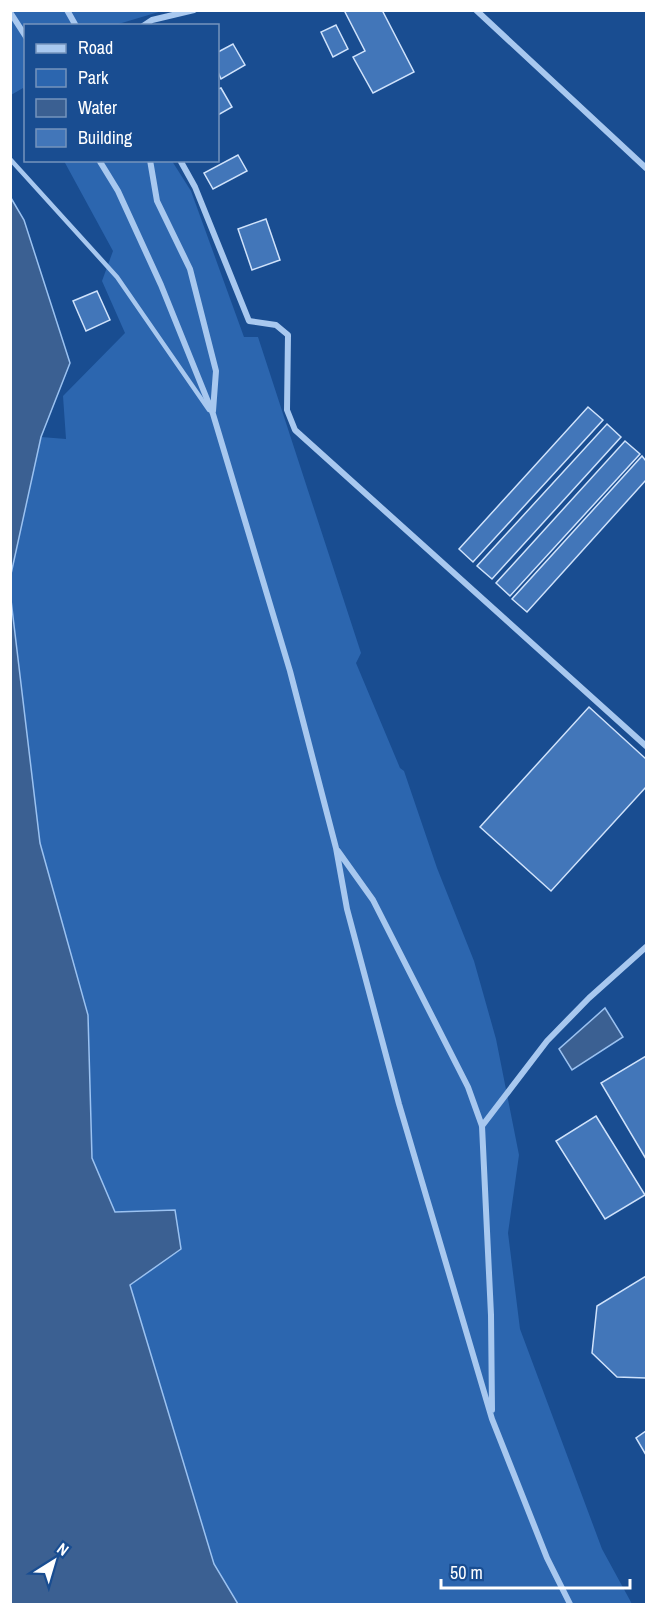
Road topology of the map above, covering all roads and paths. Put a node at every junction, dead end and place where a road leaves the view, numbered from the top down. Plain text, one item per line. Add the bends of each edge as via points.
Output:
1 (67, 10) edge
2 (194, 10) edge
3 (476, 10) edge
4 (10, 12) edge
5 (75, 24) edge
6 (146, 24) edge
7 (24, 34) edge
8 (10, 159) edge
9 (100, 162) edge
10 (150, 162) edge
11 (181, 162) edge
12 (646, 168) edge
13 (213, 414) junction
14 (646, 746) edge
15 (336, 848) junction
16 (646, 947) edge
17 (482, 1126) junction
18 (492, 1419) junction
19 (570, 1605) edge

1 - 5 street
2 - 6 street
3 - 12 street
4 - 7 street
8 - 13 lane via 117,277
9 - 13 street via 118,191 161,285
10 - 13 street via 157,201 190,269 216,371
11 - 14 street via 249,321 276,325 288,335 287,410 295,430
13 - 15 street via 290,671
15 - 17 street via 373,900 468,1086
15 - 18 street via 347,909 399,1104
16 - 17 street via 547,1041
17 - 18 street
18 - 19 street via 547,1558

